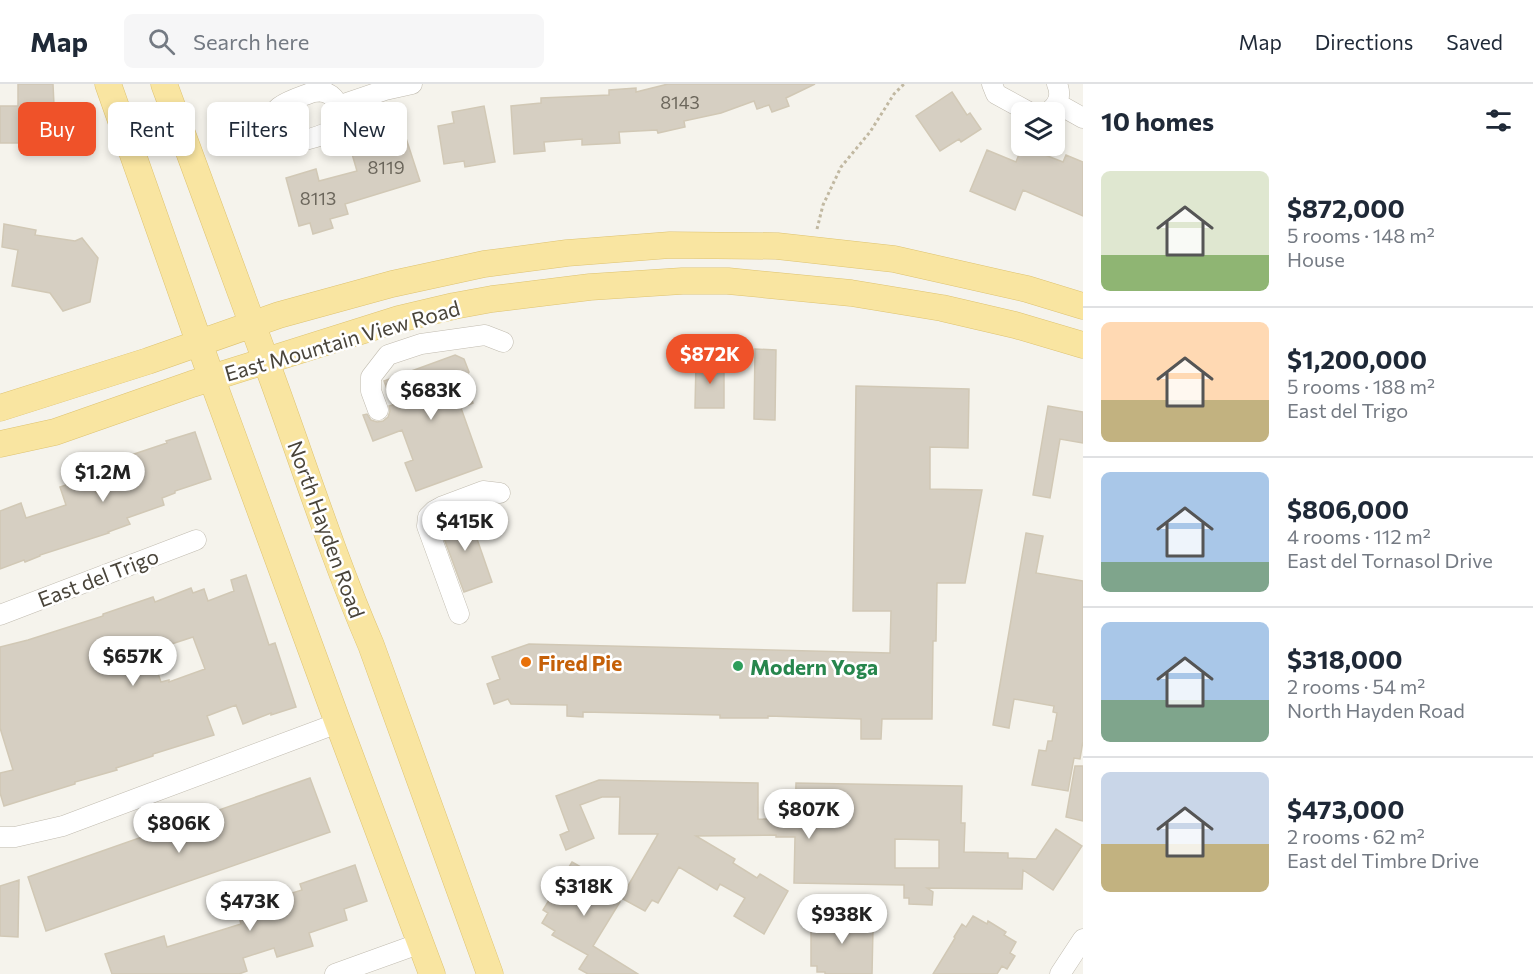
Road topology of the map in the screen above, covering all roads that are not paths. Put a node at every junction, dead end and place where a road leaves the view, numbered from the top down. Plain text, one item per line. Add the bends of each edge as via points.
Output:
1 (108, 84) edge
2 (164, 84) edge
3 (412, 84) edge
4 (992, 84) edge
5 (1055, 100) edge
6 (350, 102) edge
7 (1011, 102) edge
8 (1083, 118) edge
9 (1083, 306) edge
10 (252, 325) junction
11 (503, 342) dead end
12 (200, 343) junction
13 (1083, 345) edge
14 (266, 360) junction
15 (212, 379) junction
16 (0, 408) edge
17 (378, 410) dead end
18 (0, 444) edge
19 (500, 493) dead end
20 (196, 540) dead end
21 (459, 614) dead end
22 (0, 615) edge
23 (338, 723) junction
24 (0, 837) edge
25 (1083, 939) edge
26 (421, 943) junction
27 (336, 974) edge
28 (432, 974) edge
29 (490, 974) edge
30 (1060, 974) edge

1 - 12 main road
2 - 10 main road, North Hayden Road
3 - 6 street
4 - 7 street via 996,94
5 - 8 street
9 - 10 main road, East Mountain View Road via 1027,289 894,260 777,246 670,245 484,264 392,284
10 - 12 main road, East Mountain View Road
10 - 14 main road, North Hayden Road
11 - 17 street via 485,335 421,344 388,355 371,376 370,391
12 - 15 main road
12 - 16 main road, East Mountain View Road
13 - 14 main road, East Mountain View Road via 1015,325 874,296 728,281 682,281 559,291 454,306
14 - 15 main road, East Mountain View Road
14 - 29 main road, North Hayden Road
15 - 18 main road, East Mountain View Road via 55,432
15 - 23 main road
19 - 21 street via 483,491 443,506 428,517 427,526
20 - 22 street, East del Trigo
23 - 24 street via 63,826
23 - 26 main road
25 - 30 street
26 - 27 street
26 - 28 main road

